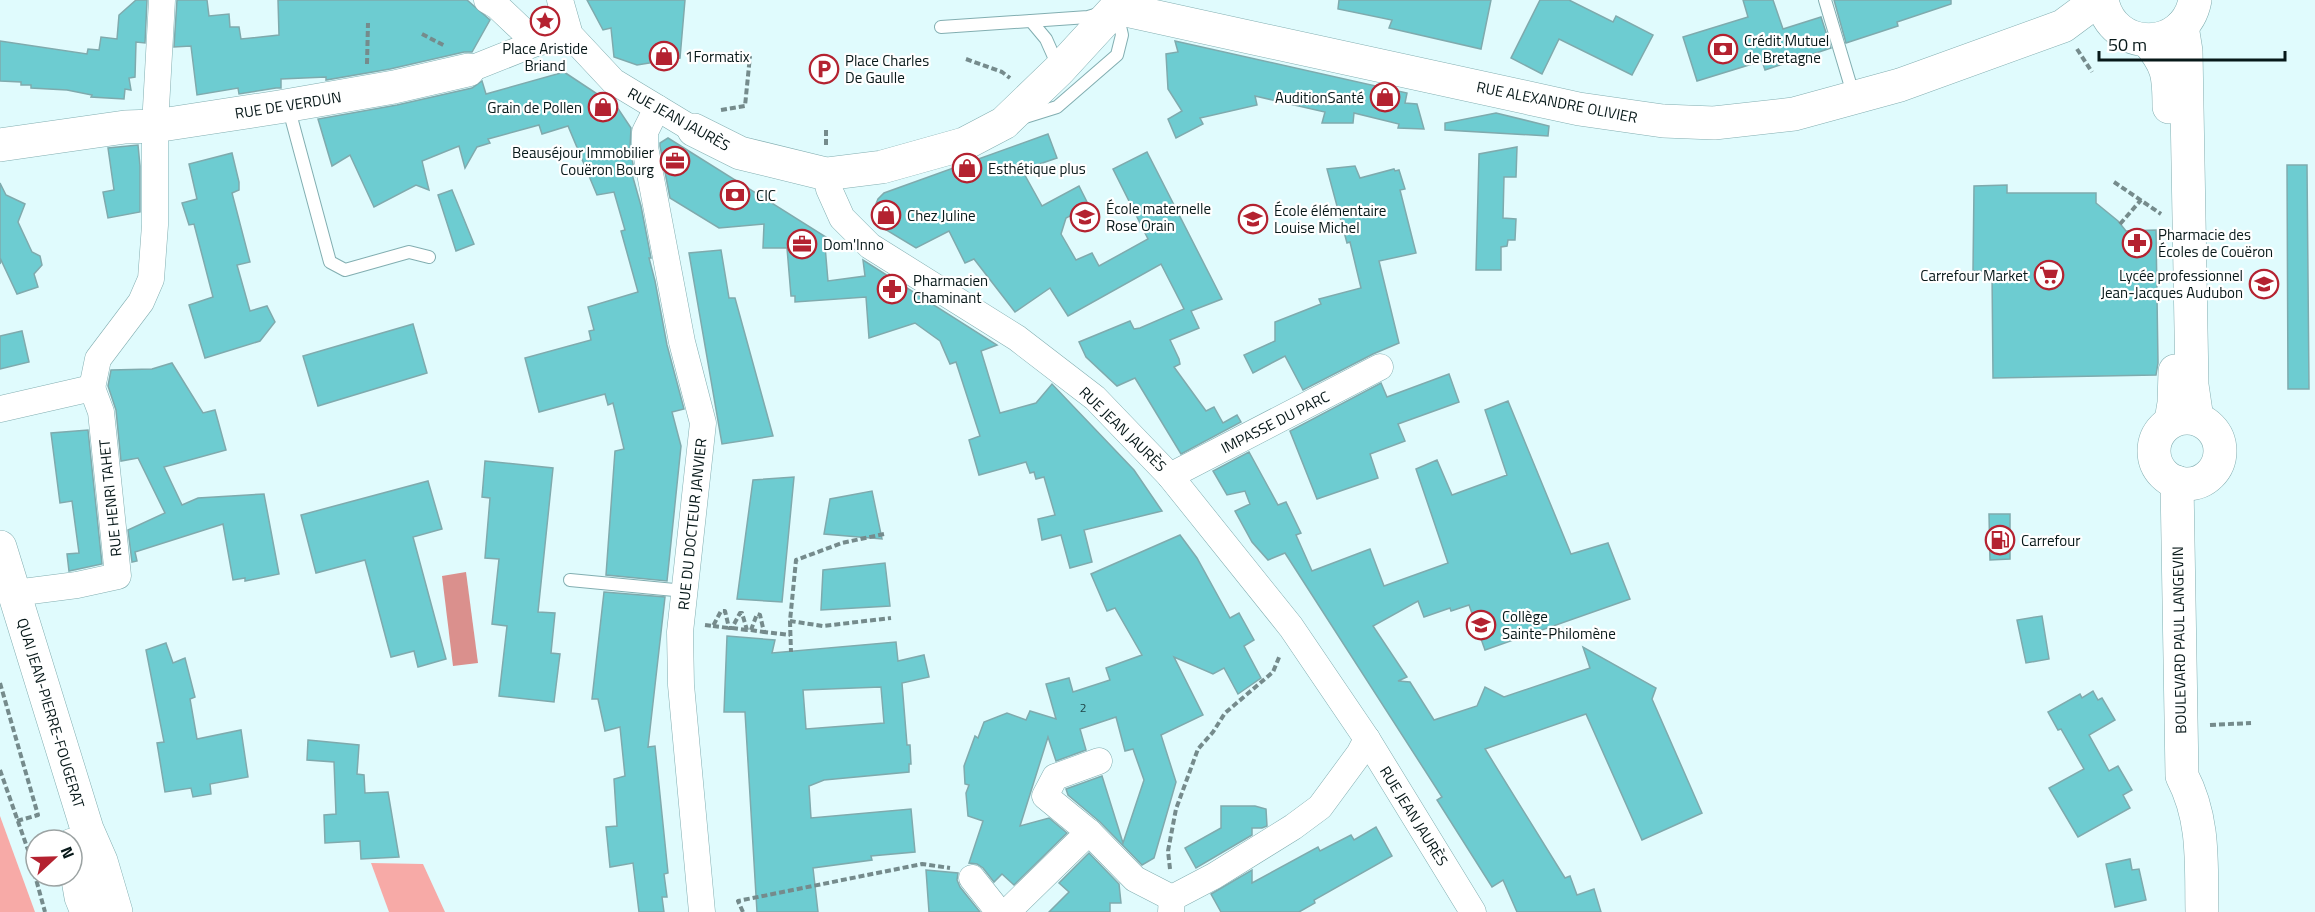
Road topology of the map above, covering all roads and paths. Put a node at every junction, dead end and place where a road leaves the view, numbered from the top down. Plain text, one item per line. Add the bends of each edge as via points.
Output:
1 (162, 0) edge
2 (487, 0) edge
3 (560, 0) edge
4 (1825, 0) edge
5 (1116, 4) edge
6 (2192, 7) edge
7 (2105, 9) edge
8 (1031, 21) junction
9 (368, 23) dead end
10 (941, 27) dead end
11 (570, 35) junction
12 (2147, 40) junction
13 (536, 43) junction
14 (750, 56) dead end
15 (966, 59) dead end
16 (468, 70) joint
17 (1059, 70) junction
18 (1002, 72) dead end
19 (366, 92) junction
20 (1855, 99) junction
21 (288, 105) junction
22 (657, 108) junction
23 (722, 110) dead end
24 (1004, 123) junction
25 (155, 126) junction
26 (826, 127) dead end
27 (694, 130) joint
28 (0, 145) edge
29 (826, 164) junction
30 (2114, 182) dead end
31 (2140, 200) junction
32 (2172, 222) junction
33 (2120, 224) dead end
34 (429, 258) dead end
35 (1380, 367) dead end
36 (92, 388) junction
37 (0, 409) edge
38 (2184, 420) junction
39 (1170, 476) junction
40 (2185, 483) junction
41 (884, 534) dead end
42 (0, 547) edge
43 (570, 580) dead end
44 (685, 591) junction
45 (8, 601) edge
46 (891, 618) dead end
47 (681, 621) junction
48 (790, 621) junction
49 (712, 626) junction
50 (1291, 627) junction
51 (731, 628) junction
52 (749, 630) junction
53 (764, 632) junction
54 (790, 635) junction
55 (791, 652) dead end
56 (0, 683) edge
57 (2251, 723) dead end
58 (2198, 725) junction
59 (1367, 739) junction
60 (1099, 761) dead end
61 (0, 770) edge
62 (2192, 795) junction
63 (17, 821) junction
64 (68, 828) edge
65 (1089, 832) junction
66 (972, 878) joint
67 (79, 888) edge
68 (1171, 905) edge
69 (45, 912) edge
70 (87, 912) edge
71 (116, 912) edge
72 (702, 912) edge
73 (743, 912) edge
74 (999, 912) edge
75 (1007, 912) edge
76 (1473, 912) edge
77 (2184, 912) edge
78 (2202, 912) edge

1 - 25 street
2 - 13 street
3 - 11 street
4 - 20 lane
5 - 8 lane via 1088,17
5 - 17 street
5 - 20 street, RUE ALEXANDRE OLIVIER via 1579,109 1663,121 1714,123 1782,115
5 - 24 lane via 1122,35 1117,55 1057,107
6 - 12 street via 2169,36
6 - 38 street via 2187,62 2192,385
7 - 12 street via 2129,36
7 - 20 street, RUE ALEXANDRE OLIVIER
8 - 10 lane
8 - 17 lane via 1046,39
9 - 19 path
11 - 13 street, RUE DE VERDUN
11 - 22 street, RUE JEAN JAURÈS via 613,81
12 - 32 street via 2160,55 2169,77
13 - 16 street, RUE DE VERDUN
14 - 23 path via 745,106
15 - 18 path
16 - 19 street, RUE DE VERDUN
17 - 24 street
19 - 21 street, RUE DE VERDUN
21 - 25 street, RUE DE VERDUN
21 - 34 lane via 330,262 345,270 409,252
22 - 27 street, RUE JEAN JAURÈS
22 - 44 street, RUE DU DOCTEUR JANVIER via 645,132 645,147 682,342 703,423
24 - 29 street via 964,144 882,166
25 - 28 street, RUE DE VERDUN
25 - 36 street via 152,279 141,302 98,359
26 - 29 path
27 - 29 street, RUE JEAN JAURÈS via 740,153
29 - 39 street, RUE JEAN JAURÈS via 829,189 842,218 870,246 1017,338 1095,398
30 - 31 path
31 - 32 path
31 - 33 path
32 - 38 street via 2175,386
35 - 39 street, IMPASSE DU PARC
36 - 37 street
36 - 45 street, RUE HENRI TAHET via 101,412 118,576
38 - 40 street via 2159,432 2153,449 2159,470
38 - 40 street via 2211,428 2220,452 2208,476
39 - 50 street, RUE JEAN JAURÈS
40 - 58 street, BOULEVARD PAUL LANGEVIN
40 - 62 street, BOULEVARD PAUL LANGEVIN via 2182,776
41 - 48 path via 842,543 796,560
42 - 45 street, QUAI JEAN-PIERRE-FOUGERAT
43 - 44 lane
44 - 47 street, RUE DU DOCTEUR JANVIER
45 - 64 street, QUAI JEAN-PIERRE-FOUGERAT
45 - 71 street, QUAI JEAN-PIERRE-FOUGERAT
46 - 48 path via 823,626
47 - 49 path
47 - 72 street, RUE DU DOCTEUR JANVIER via 681,685
48 - 54 path
49 - 51 path
49 - 51 path via 721,611 725,611
50 - 59 street, RUE JEAN JAURÈS
50 - 68 path via 1273,672 1225,713 1198,749 1176,809 1168,851
51 - 52 path
51 - 52 path via 740,613
52 - 53 path
52 - 53 path via 757,614
53 - 54 path
54 - 55 path
56 - 63 path via 38,814
57 - 58 path
58 - 62 street, BOULEVARD PAUL LANGEVIN via 2198,769
59 - 68 street via 1320,807
59 - 76 street, RUE JEAN JAURÈS
60 - 65 street via 1054,777 1045,796
61 - 63 path
62 - 77 street, BOULEVARD PAUL LANGEVIN via 2184,824
62 - 78 street, BOULEVARD PAUL LANGEVIN via 2198,820
63 - 69 path
65 - 68 street via 1135,879
65 - 75 street
66 - 73 path via 958,869 922,864 738,901
66 - 74 street
67 - 70 street

